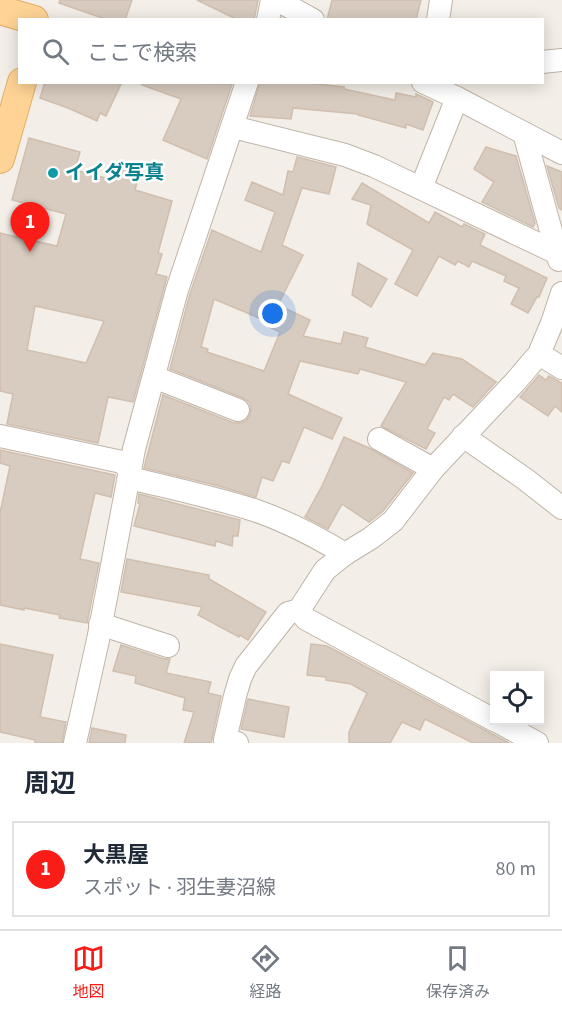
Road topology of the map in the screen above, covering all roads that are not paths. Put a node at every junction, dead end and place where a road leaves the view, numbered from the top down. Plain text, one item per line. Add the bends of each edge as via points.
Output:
1 (46, 0) edge
2 (274, 0) edge
3 (441, 0) edge
4 (0, 10) edge
5 (27, 18) edge
6 (41, 18) edge
7 (269, 18) edge
8 (309, 18) edge
9 (438, 18) edge
10 (562, 60) edge
11 (544, 62) edge
12 (21, 84) edge
13 (247, 84) edge
14 (436, 86) edge
15 (233, 127) junction
16 (524, 133) junction
17 (562, 153) edge
18 (0, 159) edge
19 (421, 188) junction
20 (559, 258) edge
21 (562, 293) edge
22 (538, 354) junction
23 (562, 368) edge
24 (154, 377) junction
25 (238, 410) dead end
26 (0, 436) edge
27 (463, 436) junction
28 (379, 439) dead end
29 (129, 469) junction
30 (433, 469) junction
31 (562, 508) edge
32 (345, 554) junction
33 (299, 610) junction
34 (100, 624) junction
35 (168, 646) dead end
36 (490, 717) edge
37 (504, 725) edge
38 (75, 743) edge
39 (237, 743) edge
40 (537, 743) edge

1 - 6 main road
2 - 7 street
2 - 8 street
3 - 9 street
4 - 5 main road
10 - 11 street
12 - 18 main road
13 - 15 street
14 - 16 street
14 - 19 street
15 - 19 street via 345,155
15 - 24 street via 177,290
16 - 17 street
16 - 20 street
19 - 20 street
21 - 22 street
22 - 23 street
22 - 27 street
24 - 25 street
24 - 29 street
26 - 29 street via 122,462
27 - 30 street
27 - 31 street
28 - 30 street
29 - 32 street via 134,479 258,512 309,533
29 - 34 street
30 - 32 street via 393,521
32 - 33 street via 326,570
33 - 36 street via 306,619
33 - 39 street via 288,613 246,666 225,740
34 - 35 street
34 - 38 street
37 - 40 street

